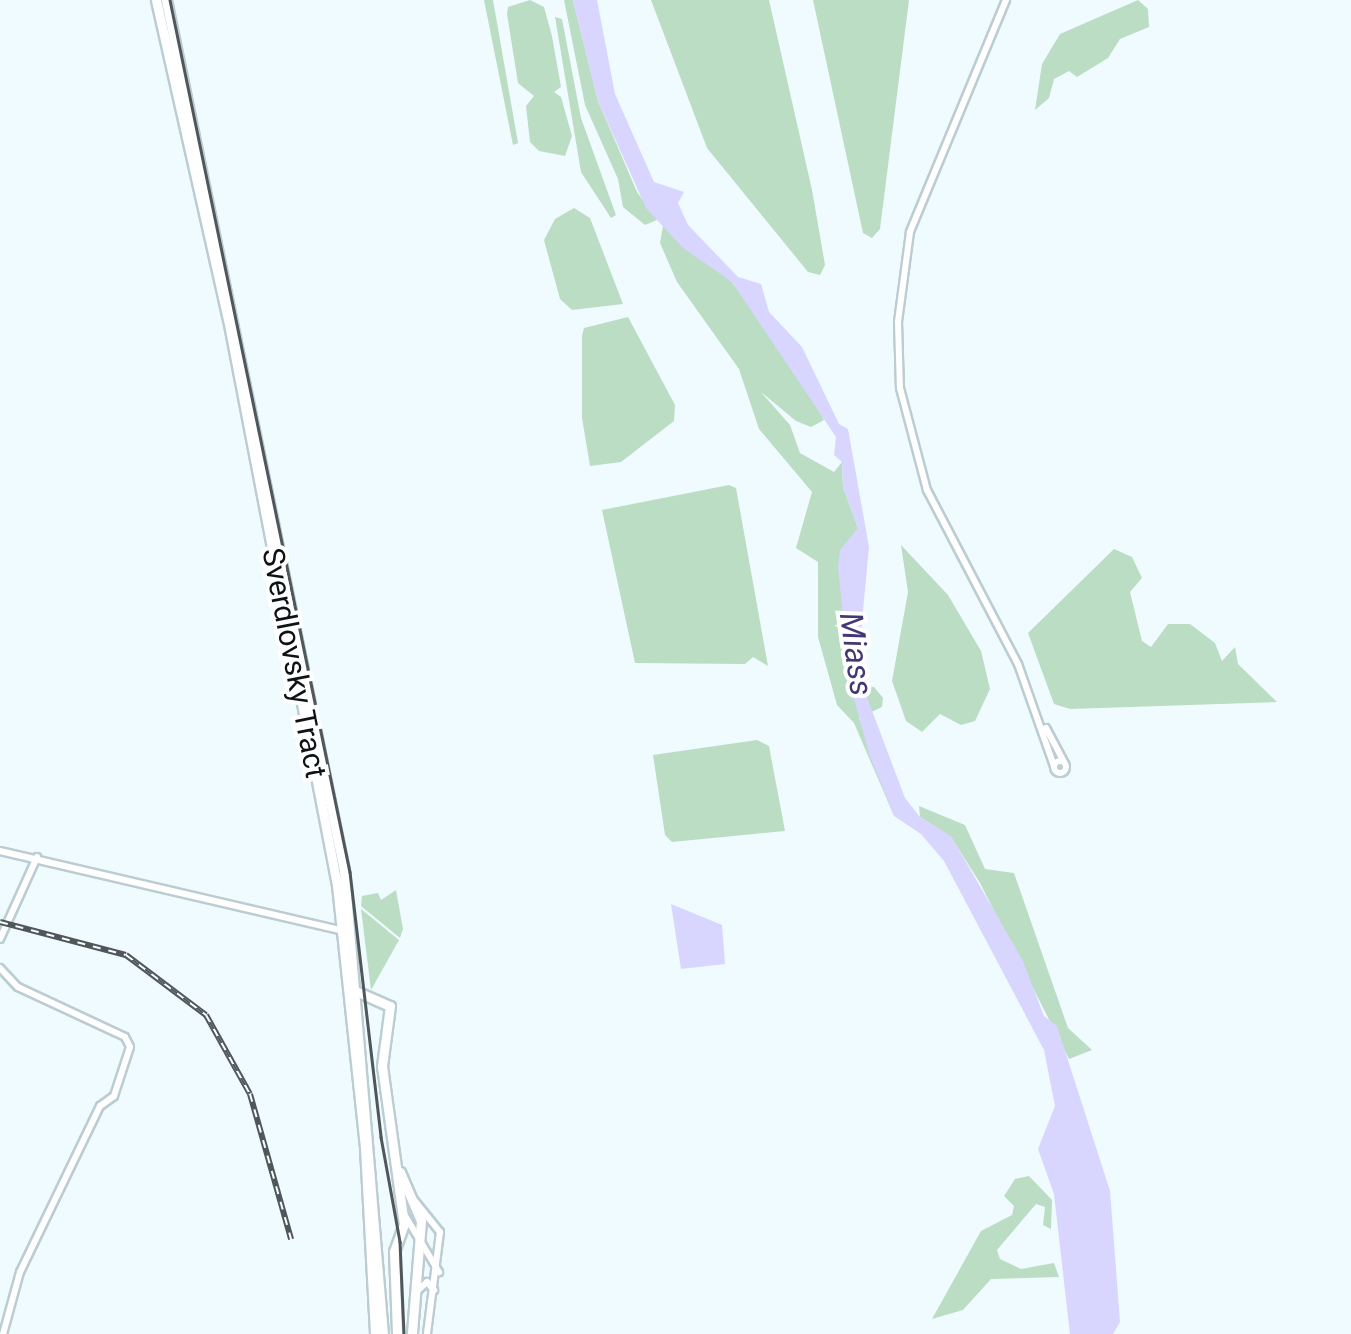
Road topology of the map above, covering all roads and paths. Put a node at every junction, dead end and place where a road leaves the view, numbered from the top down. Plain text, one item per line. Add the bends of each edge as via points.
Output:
1 (156, 0) edge
2 (166, 0) edge
3 (1006, 0) edge
4 (1045, 727) junction
5 (0, 851) edge
6 (37, 857) junction
7 (347, 931) junction
8 (0, 938) edge
9 (0, 968) edge
10 (358, 992) junction
11 (368, 999) junction
12 (360, 1013) junction
13 (393, 1150) junction
14 (418, 1202) junction
15 (403, 1213) junction
16 (440, 1238) junction
17 (423, 1240) junction
18 (439, 1272) junction
19 (435, 1291) junction
20 (416, 1294) junction
21 (3, 1334) edge
22 (375, 1334) edge
23 (383, 1334) edge
24 (397, 1334) edge
25 (412, 1334) edge
26 (427, 1334) edge

1 - 7 main road, Sverdlovsky Tract via 228,319
2 - 7 main road, Sverdlovsky Tract via 235,317
3 - 4 street via 910,232 898,354 908,426 927,490
4 - 4 street via 1054,766 1062,773 1065,763
5 - 6 street
6 - 7 street
6 - 8 street
7 - 10 main road, Sverdlovsky Tract
7 - 22 main road, Sverdlovsky Tract
9 - 21 street via 18,986 125,1037 130,1047 114,1096 100,1106 20,1272
10 - 11 main road
10 - 12 main road, Sverdlovsky Tract
11 - 12 main road
11 - 13 main road via 390,1003 382,1066
12 - 23 main road, Sverdlovsky Tract
13 - 14 main road
13 - 15 main road
14 - 15 street via 407,1200
14 - 16 street
14 - 17 main road
15 - 17 street
15 - 24 main road via 394,1250
16 - 17 street via 434,1248
16 - 18 street
17 - 18 street
17 - 20 main road
18 - 19 street
19 - 20 street via 427,1282
19 - 26 street
20 - 25 main road

